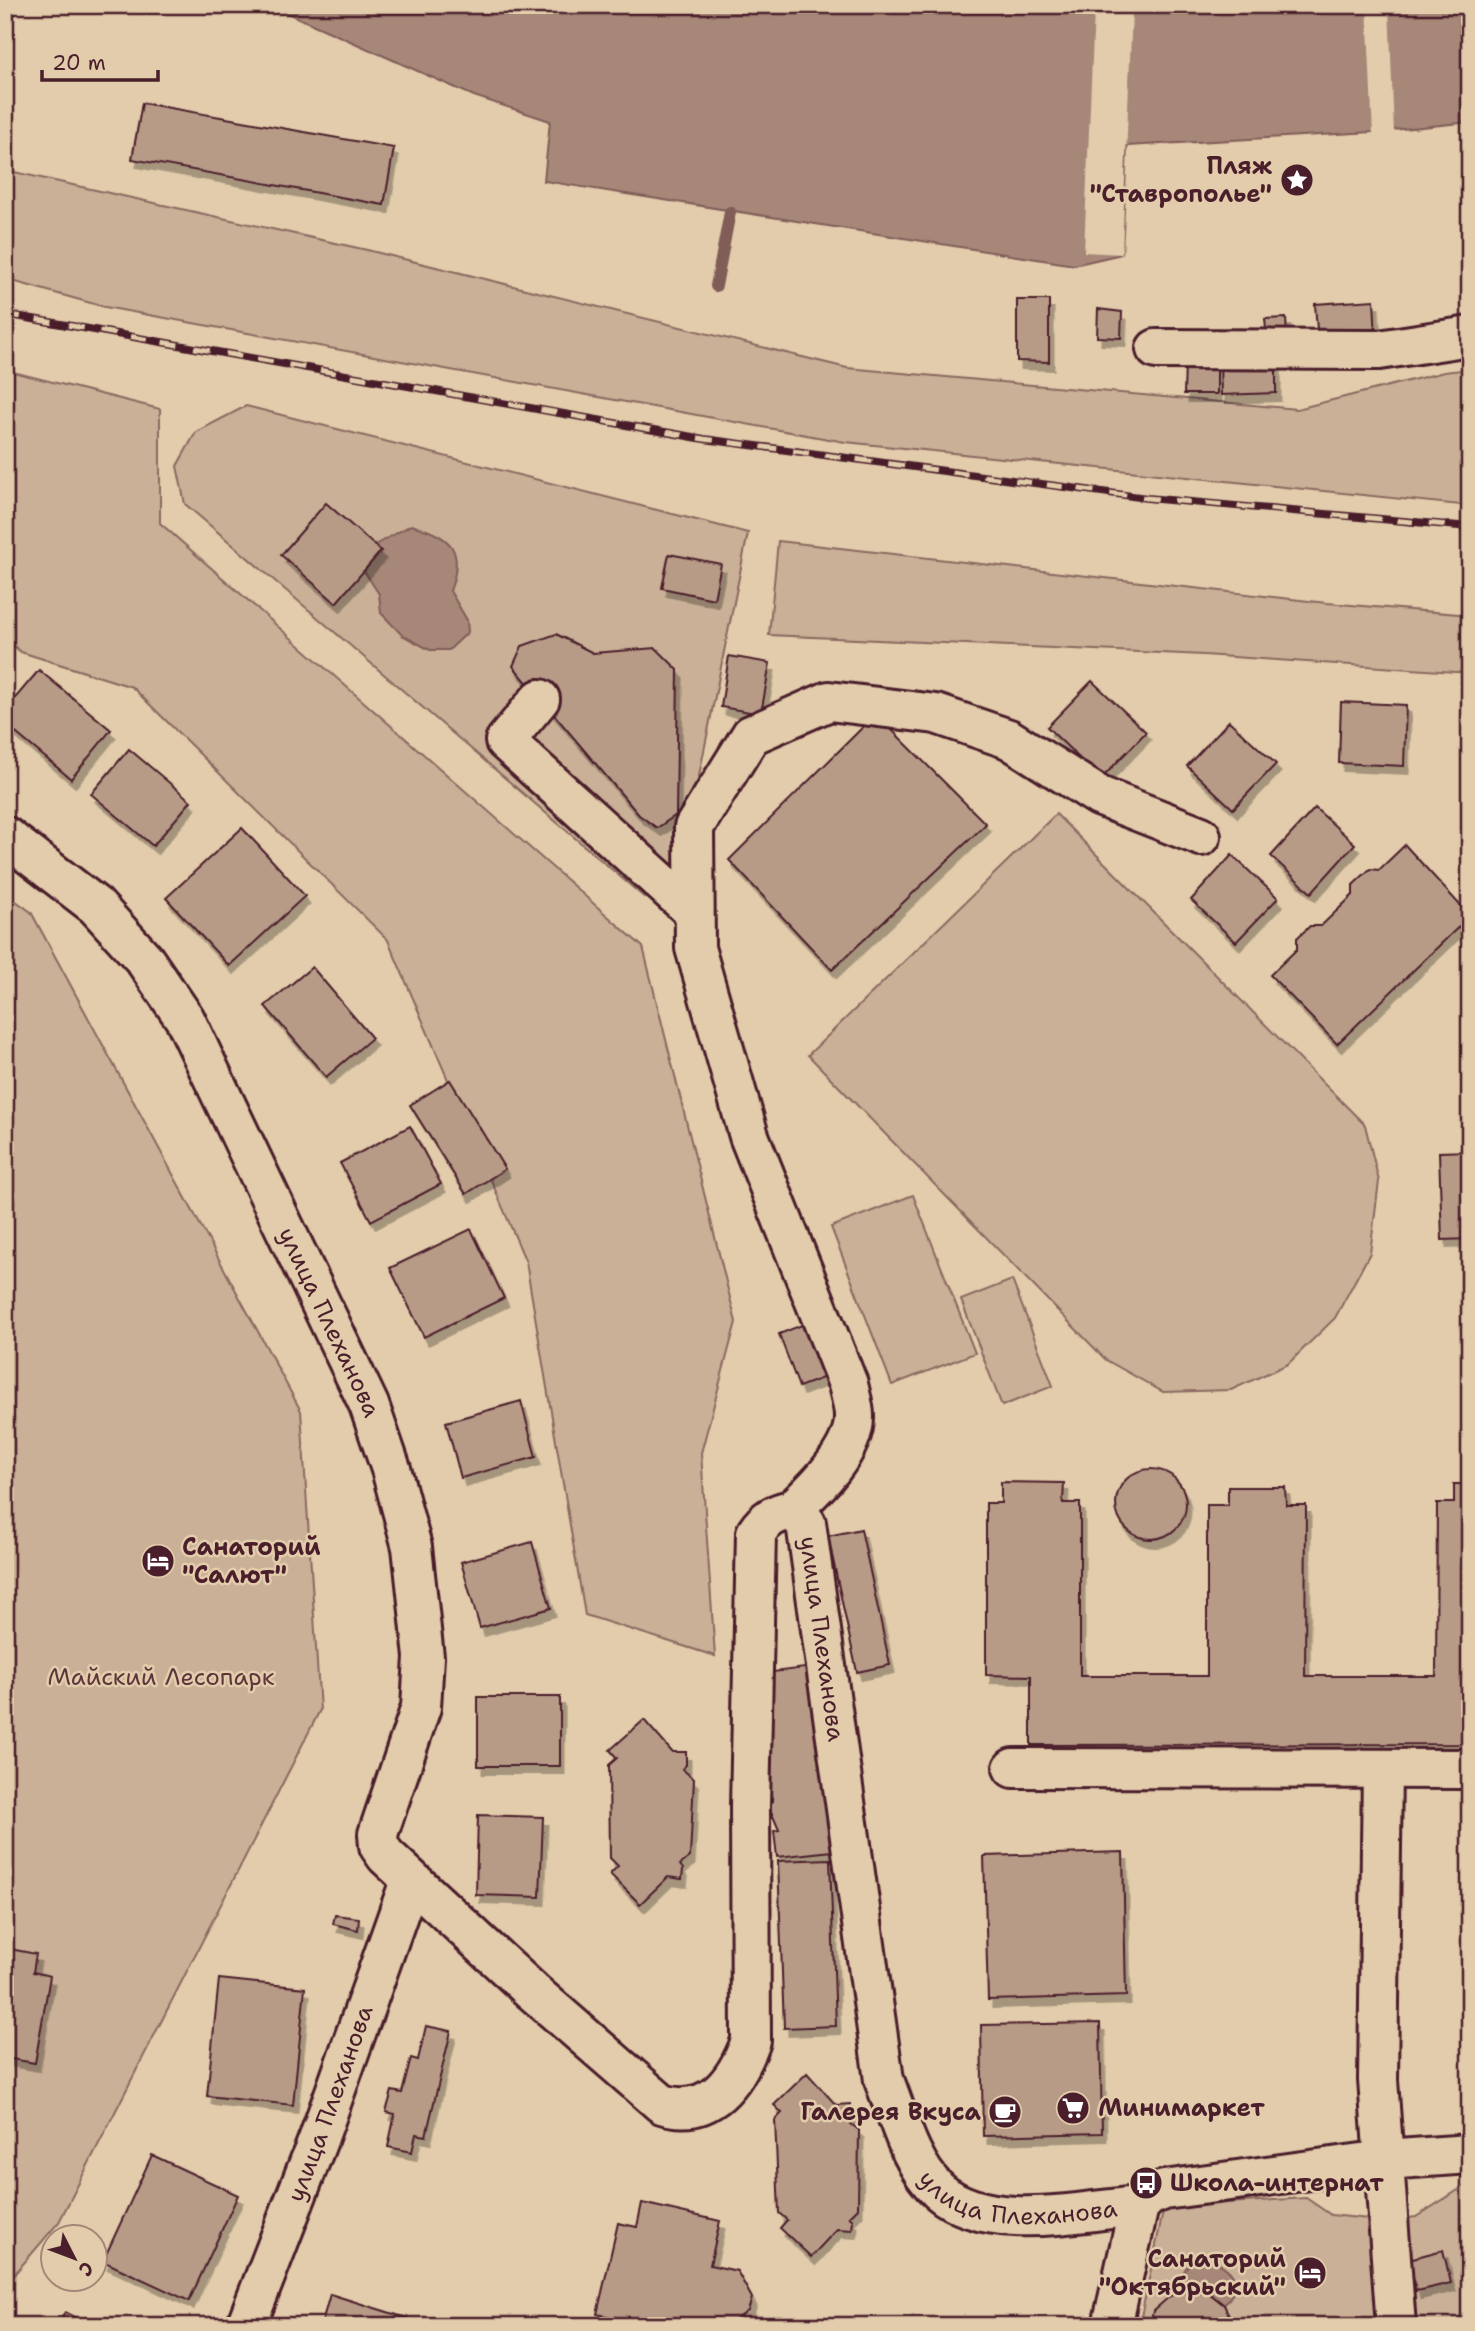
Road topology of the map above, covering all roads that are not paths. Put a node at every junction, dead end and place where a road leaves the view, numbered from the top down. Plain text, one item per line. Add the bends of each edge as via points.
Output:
1 (1470, 335) edge
2 (1156, 349) dead end
3 (540, 699) dead end
4 (5, 836) edge
5 (1201, 836) dead end
6 (694, 912) junction
7 (792, 1510) junction
8 (1013, 1768) dead end
9 (1382, 1769) junction
10 (1470, 1769) edge
11 (410, 1881) junction
12 (1470, 2154) edge
13 (1384, 2160) junction
14 (1139, 2206) junction
15 (246, 2326) edge
16 (1112, 2326) edge
17 (1396, 2326) edge

1 - 2 street via 1379,350
3 - 6 street via 505,741
4 - 11 street, улица Плеханова via 96,906 144,959 185,1019 369,1405 412,1547 424,1657 421,1707 378,1834 379,1846
5 - 6 street via 1099,796 1009,739 936,714 829,701 751,735 694,827
6 - 7 street via 695,947 748,1136 848,1384 854,1419 842,1452 821,1483
7 - 11 street, улица Плеханова via 778,1512 756,1533 751,2041 740,2069 721,2092 699,2106 679,2109 662,2104
7 - 14 street, улица Плеханова via 806,1523 884,2080 918,2162 939,2190 967,2207 1002,2217
8 - 9 street
9 - 10 street
9 - 13 street via 1378,2080
11 - 15 street, улица Плеханова
12 - 13 street
13 - 14 street via 1164,2190
13 - 17 street
14 - 16 street, улица Плеханова

